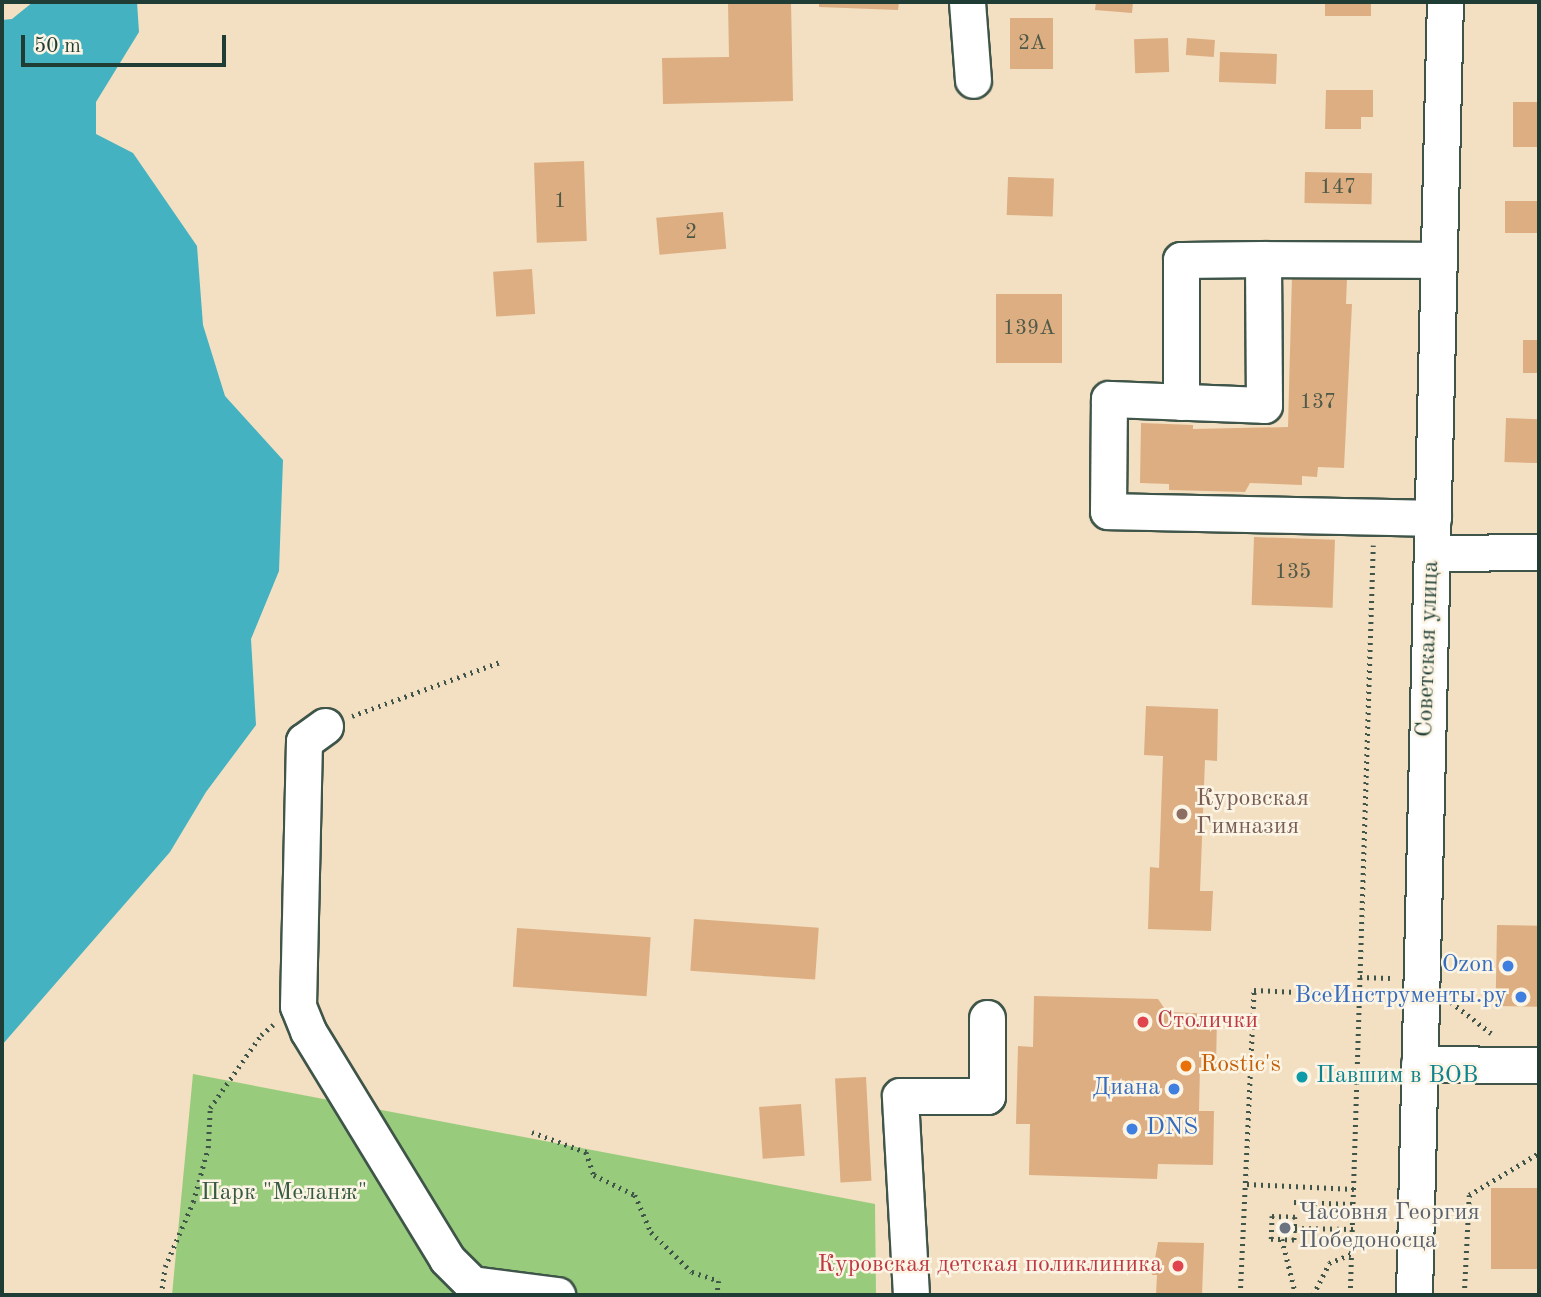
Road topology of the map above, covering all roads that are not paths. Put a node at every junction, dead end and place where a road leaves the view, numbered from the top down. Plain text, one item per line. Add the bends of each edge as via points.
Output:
1 (967, 2) edge
2 (1445, 2) edge
3 (973, 80) dead end
4 (1263, 259) junction
5 (1439, 260) junction
6 (1181, 402) junction
7 (1433, 518) junction
8 (1539, 552) edge
9 (1432, 553) junction
10 (325, 726) road end
11 (987, 1018) dead end
12 (1419, 1064) junction
13 (1539, 1065) edge
14 (557, 1295) edge
15 (911, 1295) edge
16 (1414, 1295) edge

1 - 3 street
2 - 5 street, Советская улица
4 - 5 street
4 - 6 street via 1181,260
4 - 6 street via 1264,405
5 - 7 street, Советская улица
6 - 7 street via 1109,399 1108,511
7 - 9 street, Советская улица
8 - 9 street
9 - 12 street, Советская улица
10 - 14 street via 304,741 298,1006 308,1031 447,1259 472,1284
11 - 15 street via 987,1096 900,1096
12 - 13 street
12 - 16 street, Советская улица

